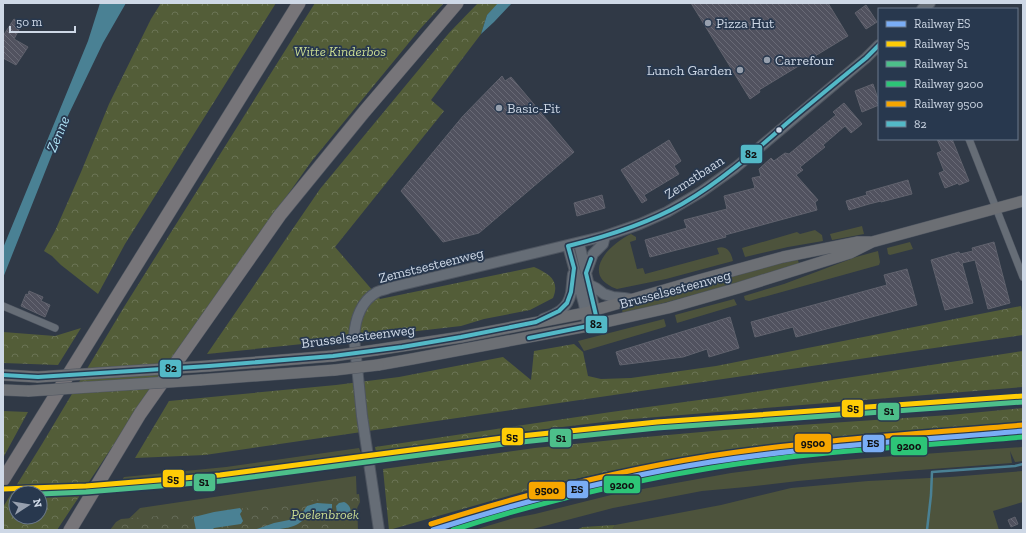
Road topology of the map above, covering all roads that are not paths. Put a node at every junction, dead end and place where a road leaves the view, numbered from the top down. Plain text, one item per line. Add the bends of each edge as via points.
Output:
1 (295, 3) edge
2 (299, 3) edge
3 (457, 3) edge
4 (279, 35) junction
5 (878, 46) edge
6 (969, 140) edge
7 (1023, 201) edge
8 (996, 208) junction
9 (605, 236) junction
10 (872, 242) junction
11 (579, 243) junction
12 (568, 246) junction
13 (546, 251) joint
14 (574, 268) junction
15 (586, 273) junction
16 (1023, 277) edge
17 (588, 284) junction
18 (630, 299) junction
19 (3, 306) edge
20 (590, 311) junction
21 (536, 322) junction
22 (593, 325) junction
23 (55, 328) dead end
24 (3, 375) edge
25 (3, 390) edge
26 (3, 480) edge
27 (70, 530) edge
28 (379, 530) edge

1 - 4 highway
2 - 4 highway
3 - 27 highway via 280,215 140,414
4 - 26 highway
5 - 9 street, Zemstbaan via 735,168 708,187 667,212
6 - 8 street
7 - 8 main road, Brusselsesteenweg
8 - 10 main road, Brusselsesteenweg
8 - 16 street
9 - 11 street, Zemstbaan
9 - 15 street via 603,244 593,254
10 - 18 main road, Brusselsesteenweg via 858,242 783,257
10 - 22 main road, Brusselsesteenweg via 850,253 738,288 668,308
11 - 12 street, Zemstbaan
11 - 15 street
12 - 13 street, Zemstbaan
12 - 14 street
13 - 28 street, Zemstsesteenweg via 384,290 373,295 361,308 354,326 354,337 362,416
14 - 20 street
14 - 21 street via 571,292 565,306
15 - 17 street
17 - 18 street via 604,294
17 - 20 street
18 - 20 main road, Brusselsesteenweg
19 - 23 street
20 - 21 main road, Brusselsesteenweg
20 - 22 street
21 - 24 main road, Brusselsesteenweg, bridge via 461,337 333,356 38,377
22 - 25 main road, Brusselsesteenweg, bridge via 378,365 335,370 29,391

